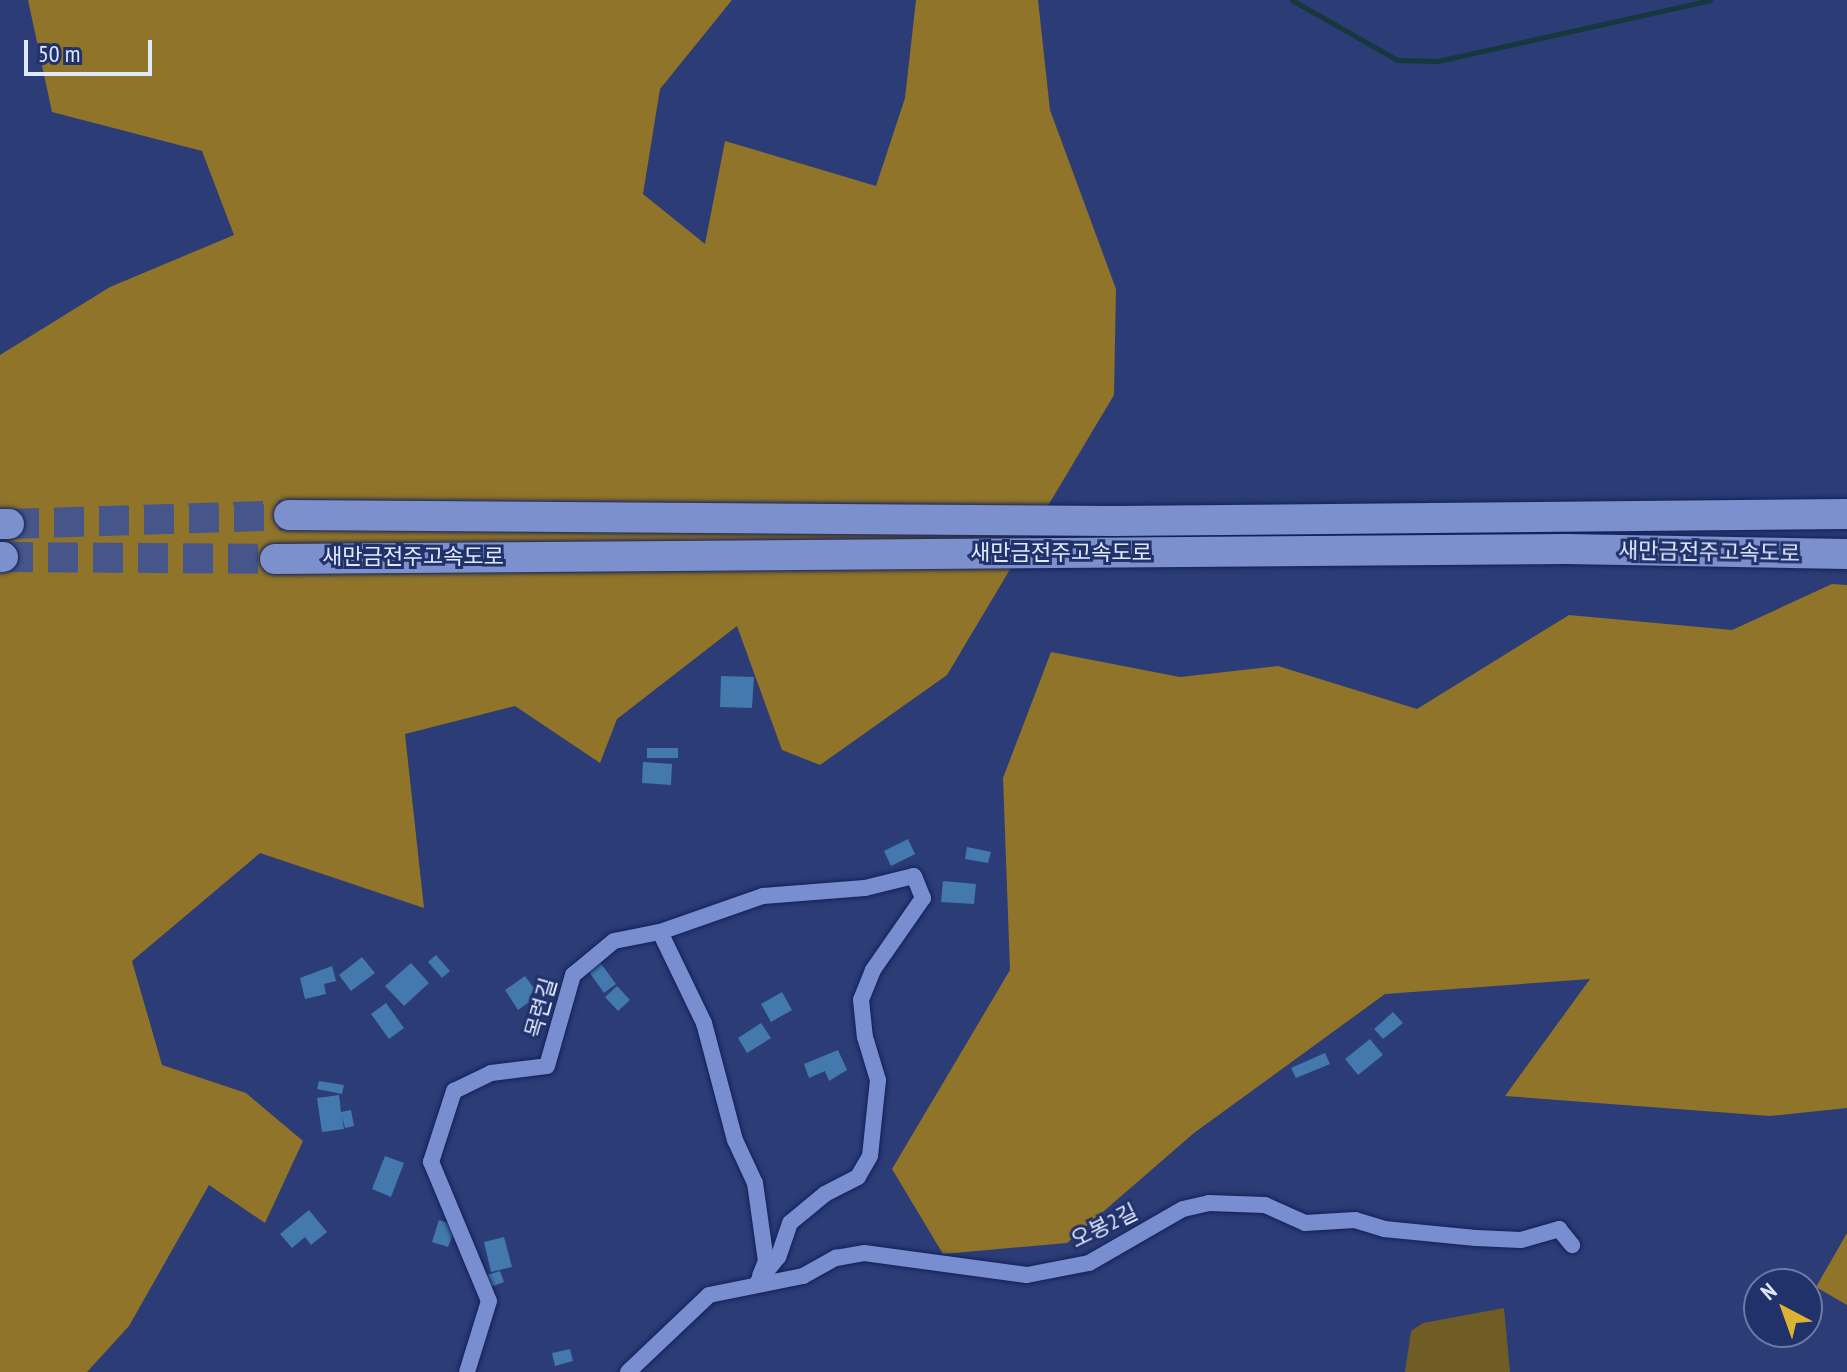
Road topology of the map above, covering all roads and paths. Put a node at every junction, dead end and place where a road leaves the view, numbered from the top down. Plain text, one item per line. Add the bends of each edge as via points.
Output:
1 (1847, 514) edge
2 (289, 515) tunnel mouth
3 (1847, 554) edge
4 (275, 559) tunnel mouth
5 (660, 932) junction
6 (1572, 1245) dead end
7 (758, 1282) junction
8 (467, 1372) edge
9 (628, 1372) edge

1 - 2 highway, 새만금전주고속도로 via 1113,521
3 - 4 highway, 새만금전주고속도로 via 1566,549
5 - 7 street via 704,1023 735,1140 755,1183 766,1261
5 - 7 street, 목련길 via 763,896 865,888 914,876 923,898 873,970 861,1000 878,1080 870,1156 858,1177 825,1194 790,1223 778,1257
5 - 8 street, 목련길 via 614,941 573,975 547,1066 491,1073 454,1091 431,1162 489,1301
6 - 7 street, 오봉2길 via 1559,1229 1521,1240 1476,1238 1384,1229 1355,1220 1305,1223 1265,1205 1209,1203 1183,1209 1089,1263 1027,1275 864,1253 836,1258 803,1276
7 - 9 street, 오봉2길 via 709,1295

